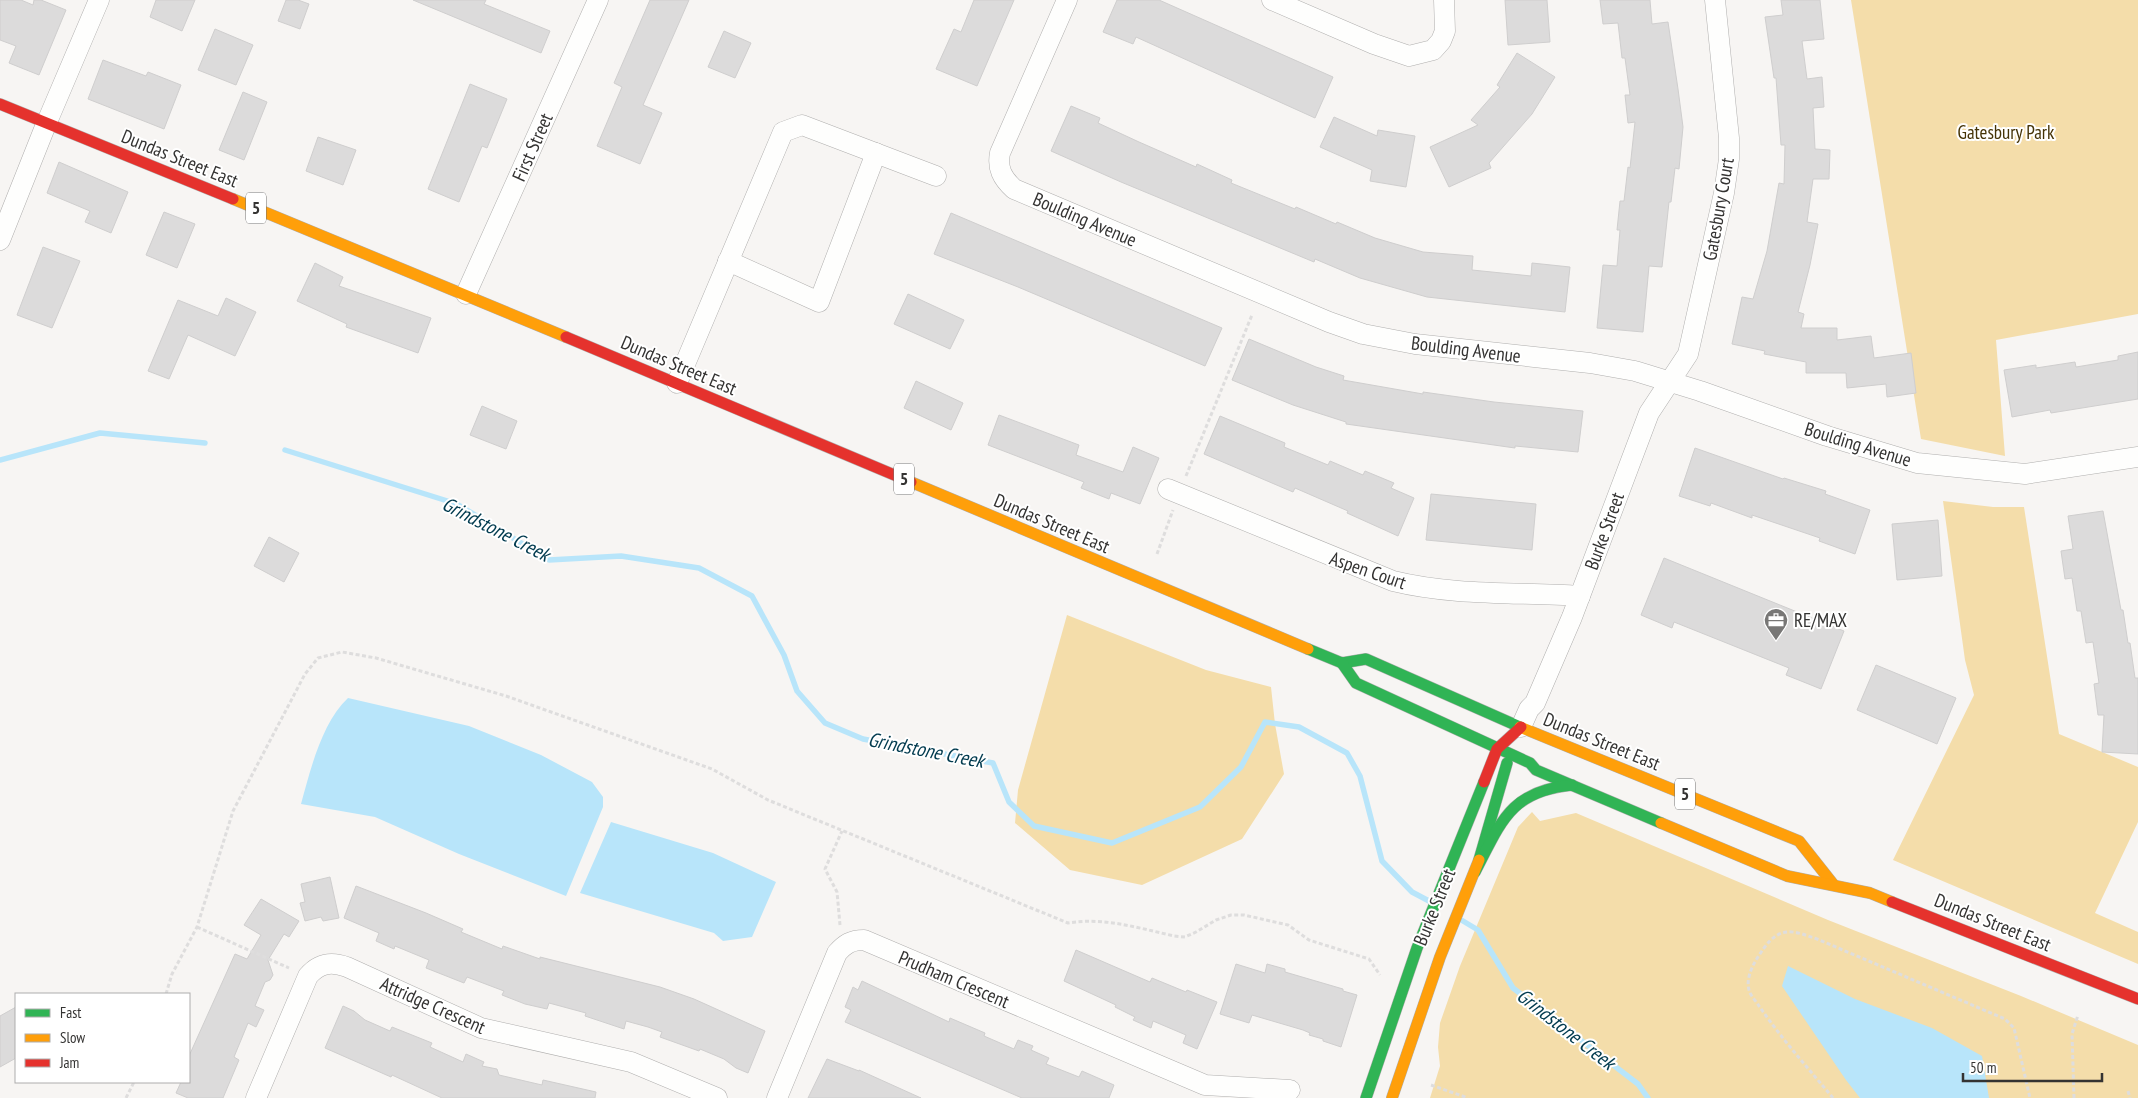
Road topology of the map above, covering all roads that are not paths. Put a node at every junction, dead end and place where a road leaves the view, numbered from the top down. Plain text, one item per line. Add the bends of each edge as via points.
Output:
1 (99, 0) edge
2 (597, 0) edge
3 (1066, 0) edge
4 (1272, 0) edge
5 (1444, 0) edge
6 (1715, 0) edge
7 (0, 104) edge
8 (46, 122) junction
9 (876, 153) junction
10 (936, 176) dead end
11 (0, 240) edge
12 (728, 261) junction
13 (466, 294) junction
14 (1669, 382) junction
15 (677, 383) junction
16 (2138, 457) edge
17 (1173, 492) road end
18 (1580, 596) junction
19 (1342, 662) junction
20 (1521, 727) junction
21 (1497, 749) junction
22 (1509, 754) junction
23 (1572, 785) junction
24 (1475, 872) junction
25 (1833, 884) junction
26 (2138, 999) edge
27 (1290, 1090) dead end
28 (1202, 1091) edge
29 (256, 1098) edge
30 (717, 1098) edge
31 (776, 1098) edge
32 (1366, 1098) edge
33 (1392, 1098) edge

1 - 8 street
2 - 13 street, First Street
3 - 14 street, Boulding Avenue via 1000,153 1000,171 1014,189 1363,334 1425,345 1590,363 1635,371
4 - 5 street via 1409,56 1433,50 1441,40 1445,31
6 - 14 street, Gatesbury Court via 1729,159 1688,354
7 - 8 main road, Dundas Street East / 5
8 - 11 street
8 - 13 main road, Dundas Street East / 5
9 - 10 street
9 - 12 street via 802,125 783,132
9 - 12 street via 819,302
12 - 15 street
13 - 15 main road, Dundas Street East / 5
14 - 16 street, Boulding Avenue via 1835,439 1932,466 2025,474
14 - 18 street, Burke Street via 1649,413
15 - 19 main road, Dundas Street East / 5
17 - 18 street, Aspen Court via 1393,582 1470,592
18 - 20 street, Burke Street via 1536,704 1529,709
19 - 20 main road, Dundas Street East / 5 via 1366,659
19 - 21 main road, Dundas Street East / 5 via 1356,683
20 - 21 main road, Burke Street
20 - 22 main road
20 - 25 main road, Dundas Street East / 5 via 1799,841
21 - 22 main road, Dundas Street East / 5
21 - 32 main road, Burke Street via 1417,948
22 - 23 main road, Dundas Street East / 5
22 - 24 main road
23 - 24 main road via 1541,790 1524,798 1508,812
23 - 25 main road, Dundas Street East / 5 via 1788,876
24 - 33 main road, Burke Street via 1440,957
25 - 26 main road, Dundas Street East / 5 via 1870,892
27 - 28 street, Prudham Crescent
28 - 31 street, Prudham Crescent via 864,940 854,940 837,953
29 - 30 street, Attridge Crescent via 308,976 315,968 332,963 481,1028 631,1062

